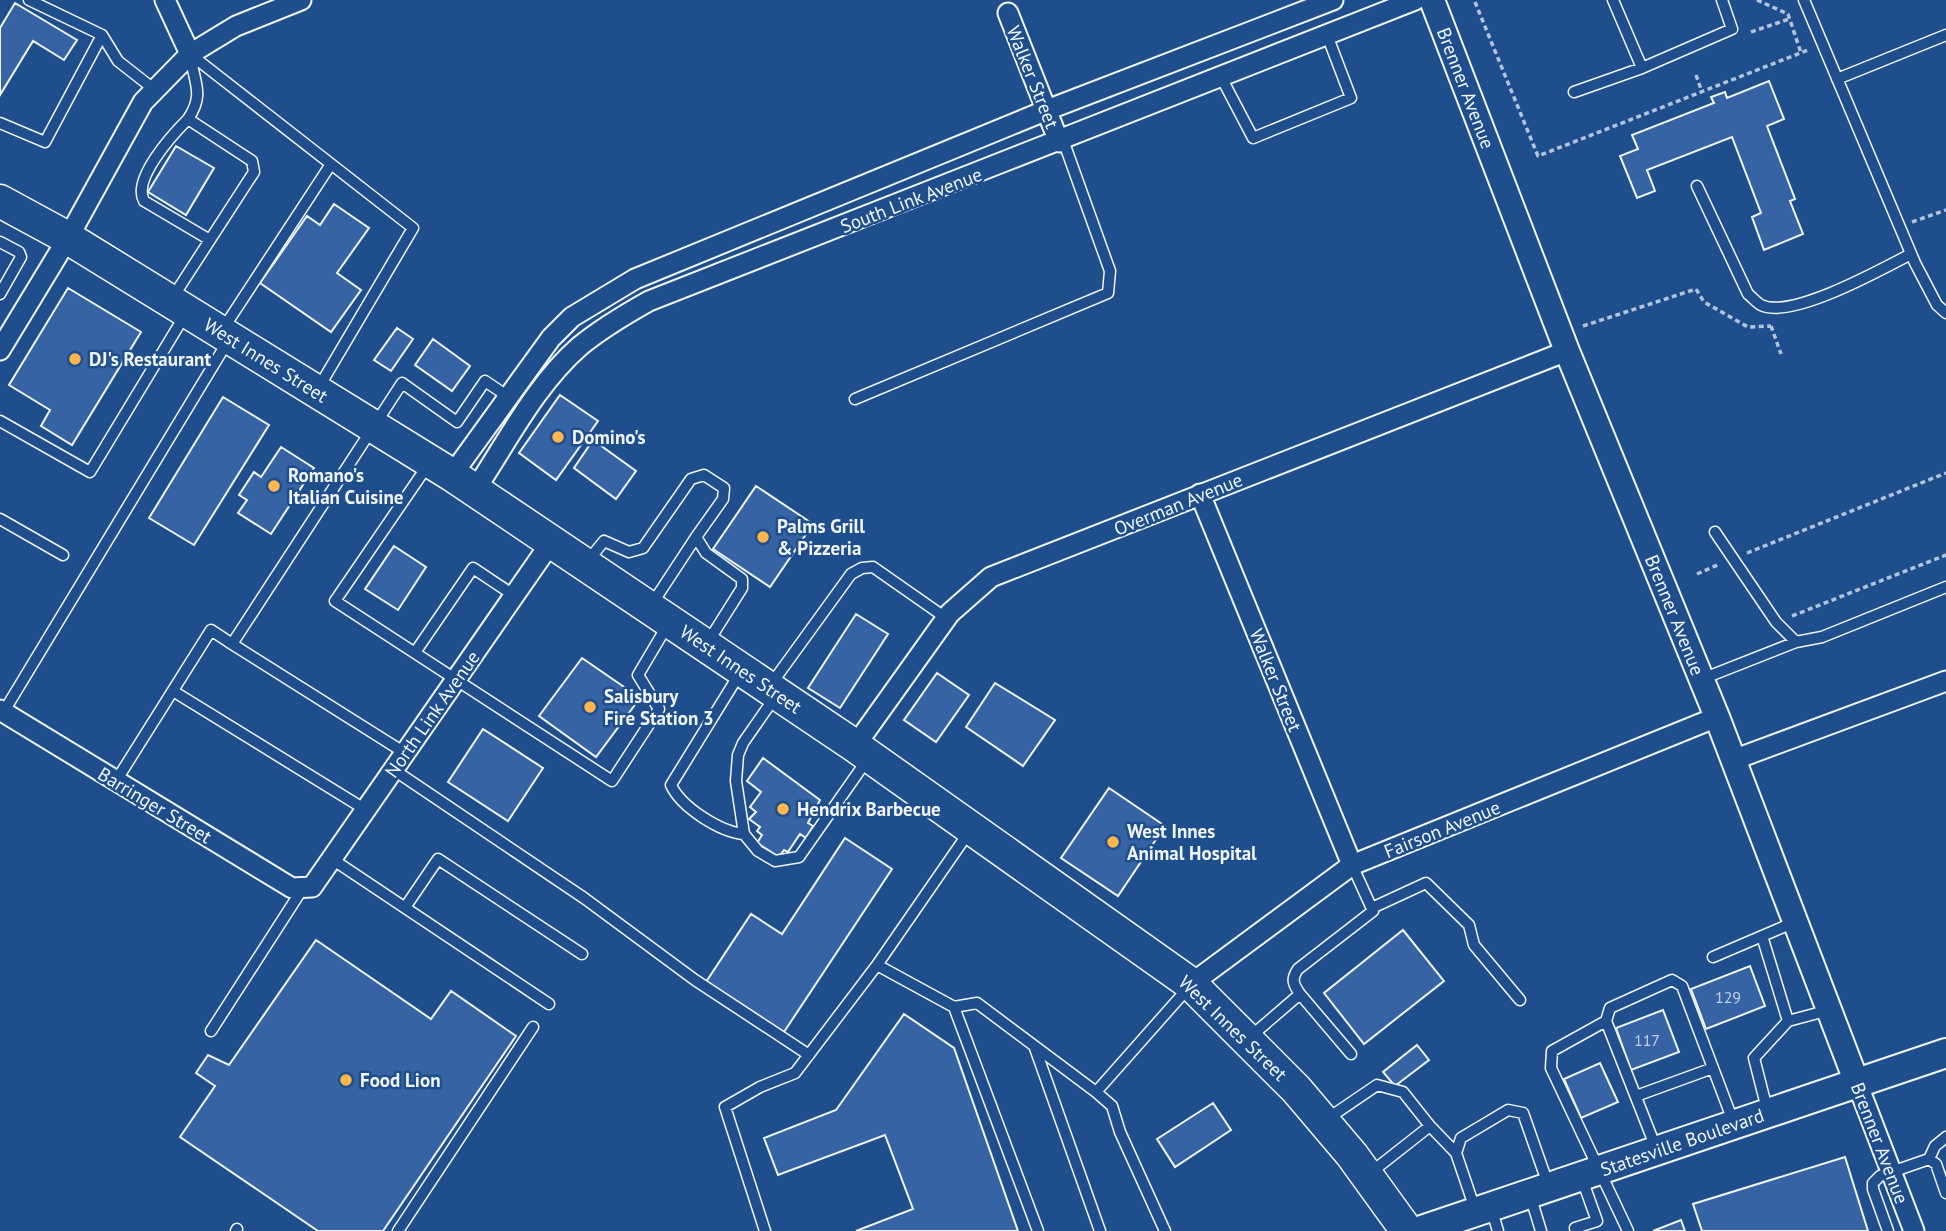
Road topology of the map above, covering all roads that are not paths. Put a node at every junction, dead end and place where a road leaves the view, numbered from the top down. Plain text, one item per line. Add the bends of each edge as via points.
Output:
1 (29, 0) edge
2 (165, 0) edge
3 (301, 0) edge
4 (1333, 0) edge
5 (1415, 0) edge
6 (1432, 0) edge
7 (1613, 0) edge
8 (1722, 0) edge
9 (1804, 0) edge
10 (1008, 13) dead end
11 (102, 35) junction
12 (1327, 35) junction
13 (1946, 35) edge
14 (190, 54) junction
15 (1642, 68) junction
16 (1221, 77) junction
17 (1837, 79) junction
18 (155, 90) junction
19 (1574, 92) dead end
20 (1047, 110) junction
21 (188, 119) junction
22 (0, 123) edge
23 (1061, 141) junction
24 (331, 164) junction
25 (1698, 186) dead end
26 (0, 201) edge
27 (68, 238) junction
28 (210, 240) junction
29 (0, 242) edge
30 (1911, 254) junction
31 (0, 295) edge
32 (179, 306) junction
33 (1946, 313) edge
34 (225, 335) junction
35 (0, 350) edge
36 (1567, 351) junction
37 (317, 391) junction
38 (507, 396) junction
39 (855, 399) dead end
40 (0, 421) edge
41 (372, 426) junction
42 (453, 476) junction
43 (1200, 494) junction
44 (0, 520) edge
45 (1715, 532) dead end
46 (696, 537) junction
47 (552, 541) junction
48 (63, 555) dead end
49 (586, 564) junction
50 (1946, 587) edge
51 (515, 596) junction
52 (660, 614) junction
53 (946, 618) junction
54 (1796, 642) junction
55 (232, 644) junction
56 (705, 645) junction
57 (416, 651) junction
58 (742, 670) junction
59 (458, 678) junction
60 (1702, 679) junction
61 (1946, 681) edge
62 (173, 691) junction
63 (773, 691) junction
64 (2, 712) edge
65 (1717, 717) junction
66 (862, 751) junction
67 (1733, 760) junction
68 (399, 761) junction
69 (116, 782) junction
70 (366, 810) junction
71 (971, 829) junction
72 (744, 834) junction
73 (332, 859) junction
74 (1352, 865) junction
75 (308, 887) junction
76 (406, 906) junction
77 (1374, 907) junction
78 (1796, 922) junction
79 (1762, 936) junction
80 (582, 954) dead end
81 (1713, 957) dead end
82 (877, 965) junction
83 (1191, 984) junction
84 (1300, 994) junction
85 (1520, 1000) dead end
86 (549, 1004) dead end
87 (954, 1007) junction
88 (1829, 1010) junction
89 (1606, 1021) junction
90 (1788, 1021) junction
91 (533, 1027) dead end
92 (211, 1031) dead end
93 (1247, 1039) junction
94 (1035, 1048) junction
95 (1946, 1053) edge
96 (1351, 1054) dead end
97 (809, 1055) junction
98 (1713, 1068) junction
99 (1857, 1083) junction
100 (1096, 1093) junction
101 (1636, 1096) junction
102 (1768, 1113) junction
103 (1324, 1122) junction
104 (1735, 1124) junction
105 (1430, 1126) junction
106 (1946, 1138) edge
107 (1657, 1151) junction
108 (1456, 1153) junction
109 (1929, 1159) junction
110 (1891, 1172) junction
111 (1590, 1173) junction
112 (1367, 1176) junction
113 (1539, 1190) junction
114 (1946, 1193) edge
115 (1488, 1216) edge
116 (1575, 1229) edge
117 (398, 1231) edge
118 (765, 1231) edge
119 (1038, 1231) edge
120 (1100, 1231) edge
121 (1165, 1231) edge
122 (1406, 1231) edge
123 (1419, 1231) edge
124 (1541, 1231) edge
125 (1562, 1231) edge
126 (1628, 1231) edge
127 (1888, 1231) edge
128 (1914, 1231) edge

1 - 11 lane
2 - 14 street
3 - 14 street via 236,26
4 - 20 street, South Link Avenue
5 - 12 street, South Link Avenue
6 - 36 street, Brenner Avenue
7 - 15 lane
8 - 15 lane via 1732,29
9 - 17 lane
10 - 20 street, Walker Street
11 - 18 lane via 118,61
11 - 22 lane via 46,142
12 - 16 street, South Link Avenue
12 - 16 lane via 1351,98 1266,133 1253,138
13 - 17 lane
14 - 18 street
14 - 21 lane via 199,95
14 - 24 lane
15 - 19 lane
16 - 23 street, South Link Avenue
17 - 30 lane
18 - 27 street via 143,103
20 - 23 street, Walker Street
20 - 38 street, South Link Avenue via 635,279 572,317
21 - 28 lane via 253,161 254,172
21 - 28 lane via 169,139 141,184 140,194 144,201
23 - 39 lane via 1110,271 1108,293
23 - 42 street, South Link Avenue via 649,301 578,347
24 - 34 lane
24 - 37 lane via 413,228
25 - 30 lane via 1748,294 1766,306 1800,304
26 - 27 main road, West Innes Street
27 - 32 main road, West Innes Street
27 - 35 street
28 - 32 lane
29 - 31 lane via 21,257
30 - 33 lane via 1937,305
32 - 34 main road, West Innes Street
32 - 40 lane via 90,472
34 - 37 main road, West Innes Street
34 - 64 lane
36 - 43 street, Overman Avenue
36 - 60 street, Brenner Avenue
37 - 41 main road, West Innes Street
38 - 41 lane via 485,381 457,422 402,383
38 - 42 street, South Link Avenue
41 - 42 main road, West Innes Street
41 - 55 lane
42 - 47 main road, West Innes Street
42 - 57 lane via 335,601
43 - 53 street, Overman Avenue via 991,577
43 - 74 street, Walker Street
44 - 48 lane
45 - 54 lane via 1776,622
46 - 49 lane via 723,499 724,488 704,475 691,479 643,548 629,552 604,541
46 - 52 lane
46 - 56 lane via 706,553 742,579 742,587
47 - 49 main road, West Innes Street
47 - 51 street, North Link Avenue
49 - 52 main road, West Innes Street
50 - 54 lane via 1822,637
51 - 57 lane via 473,568
51 - 59 street, North Link Avenue
52 - 56 main road, West Innes Street
52 - 59 lane via 638,675 659,709 612,781
53 - 63 lane via 873,567 862,568 851,574
53 - 66 street, Overman Avenue
54 - 60 lane
55 - 62 lane via 211,630
55 - 68 lane
56 - 58 main road, West Innes Street
57 - 59 lane
58 - 63 main road, West Innes Street
58 - 72 lane via 671,785 681,799 725,830
59 - 68 street, North Link Avenue
60 - 65 street, Brenner Avenue
61 - 67 street
62 - 69 lane
62 - 70 lane
63 - 66 main road, West Innes Street
63 - 72 lane via 738,755 736,781
64 - 69 street, Barringer Street
65 - 67 street, Brenner Avenue
65 - 74 street, Fairson Avenue
66 - 71 main road, West Innes Street
66 - 72 lane via 799,857 775,862
67 - 78 street, Brenner Avenue
68 - 70 street, North Link Avenue
68 - 97 lane via 695,980
69 - 75 street, Barringer Street via 292,888
70 - 73 street, North Link Avenue
71 - 82 lane
71 - 83 main road, West Innes Street
73 - 75 street, North Link Avenue
73 - 76 lane
74 - 77 lane
74 - 83 street, Fairson Avenue
75 - 92 lane
76 - 80 lane via 438,859
76 - 86 lane
77 - 84 lane via 1298,968 1293,984
77 - 85 lane via 1426,883 1469,925 1474,945
78 - 79 lane
78 - 88 street, Brenner Avenue
79 - 81 lane
79 - 90 lane
82 - 87 lane
82 - 97 lane
83 - 93 main road, West Innes Street
83 - 100 lane
84 - 93 lane
84 - 96 lane
87 - 94 lane via 977,1003
87 - 119 lane
88 - 90 lane
88 - 99 street, Brenner Avenue
89 - 98 lane via 1610,1008 1672,980 1682,986
89 - 101 lane
89 - 111 lane via 1552,1051 1551,1068
90 - 102 lane via 1754,1058
91 - 117 lane
93 - 103 main road, West Innes Street
94 - 100 lane
94 - 120 lane
95 - 99 main road, Statesville Boulevard
97 - 118 lane via 796,1073 725,1107
98 - 101 lane
98 - 104 lane
99 - 102 main road, Statesville Boulevard
99 - 110 street, Brenner Avenue
100 - 121 lane via 1112,1106
101 - 107 lane
102 - 104 main road, Statesville Boulevard
103 - 105 lane via 1377,1084 1403,1092
103 - 112 main road, West Innes Street
104 - 107 main road, Statesville Boulevard
105 - 108 lane
105 - 112 lane
106 - 109 lane via 1935,1146
107 - 111 main road, Statesville Boulevard
108 - 113 lane via 1461,1138 1508,1110 1522,1113
108 - 115 lane
109 - 110 lane
109 - 114 lane via 1936,1164
110 - 127 lane via 1873,1183
110 - 128 street, Brenner Avenue
111 - 113 main road, Statesville Boulevard
111 - 116 lane via 1597,1221
111 - 126 lane
112 - 122 main road, West Innes Street
113 - 115 main road, Statesville Boulevard
113 - 124 lane
115 - 123 main road, Statesville Boulevard
116 - 125 lane

